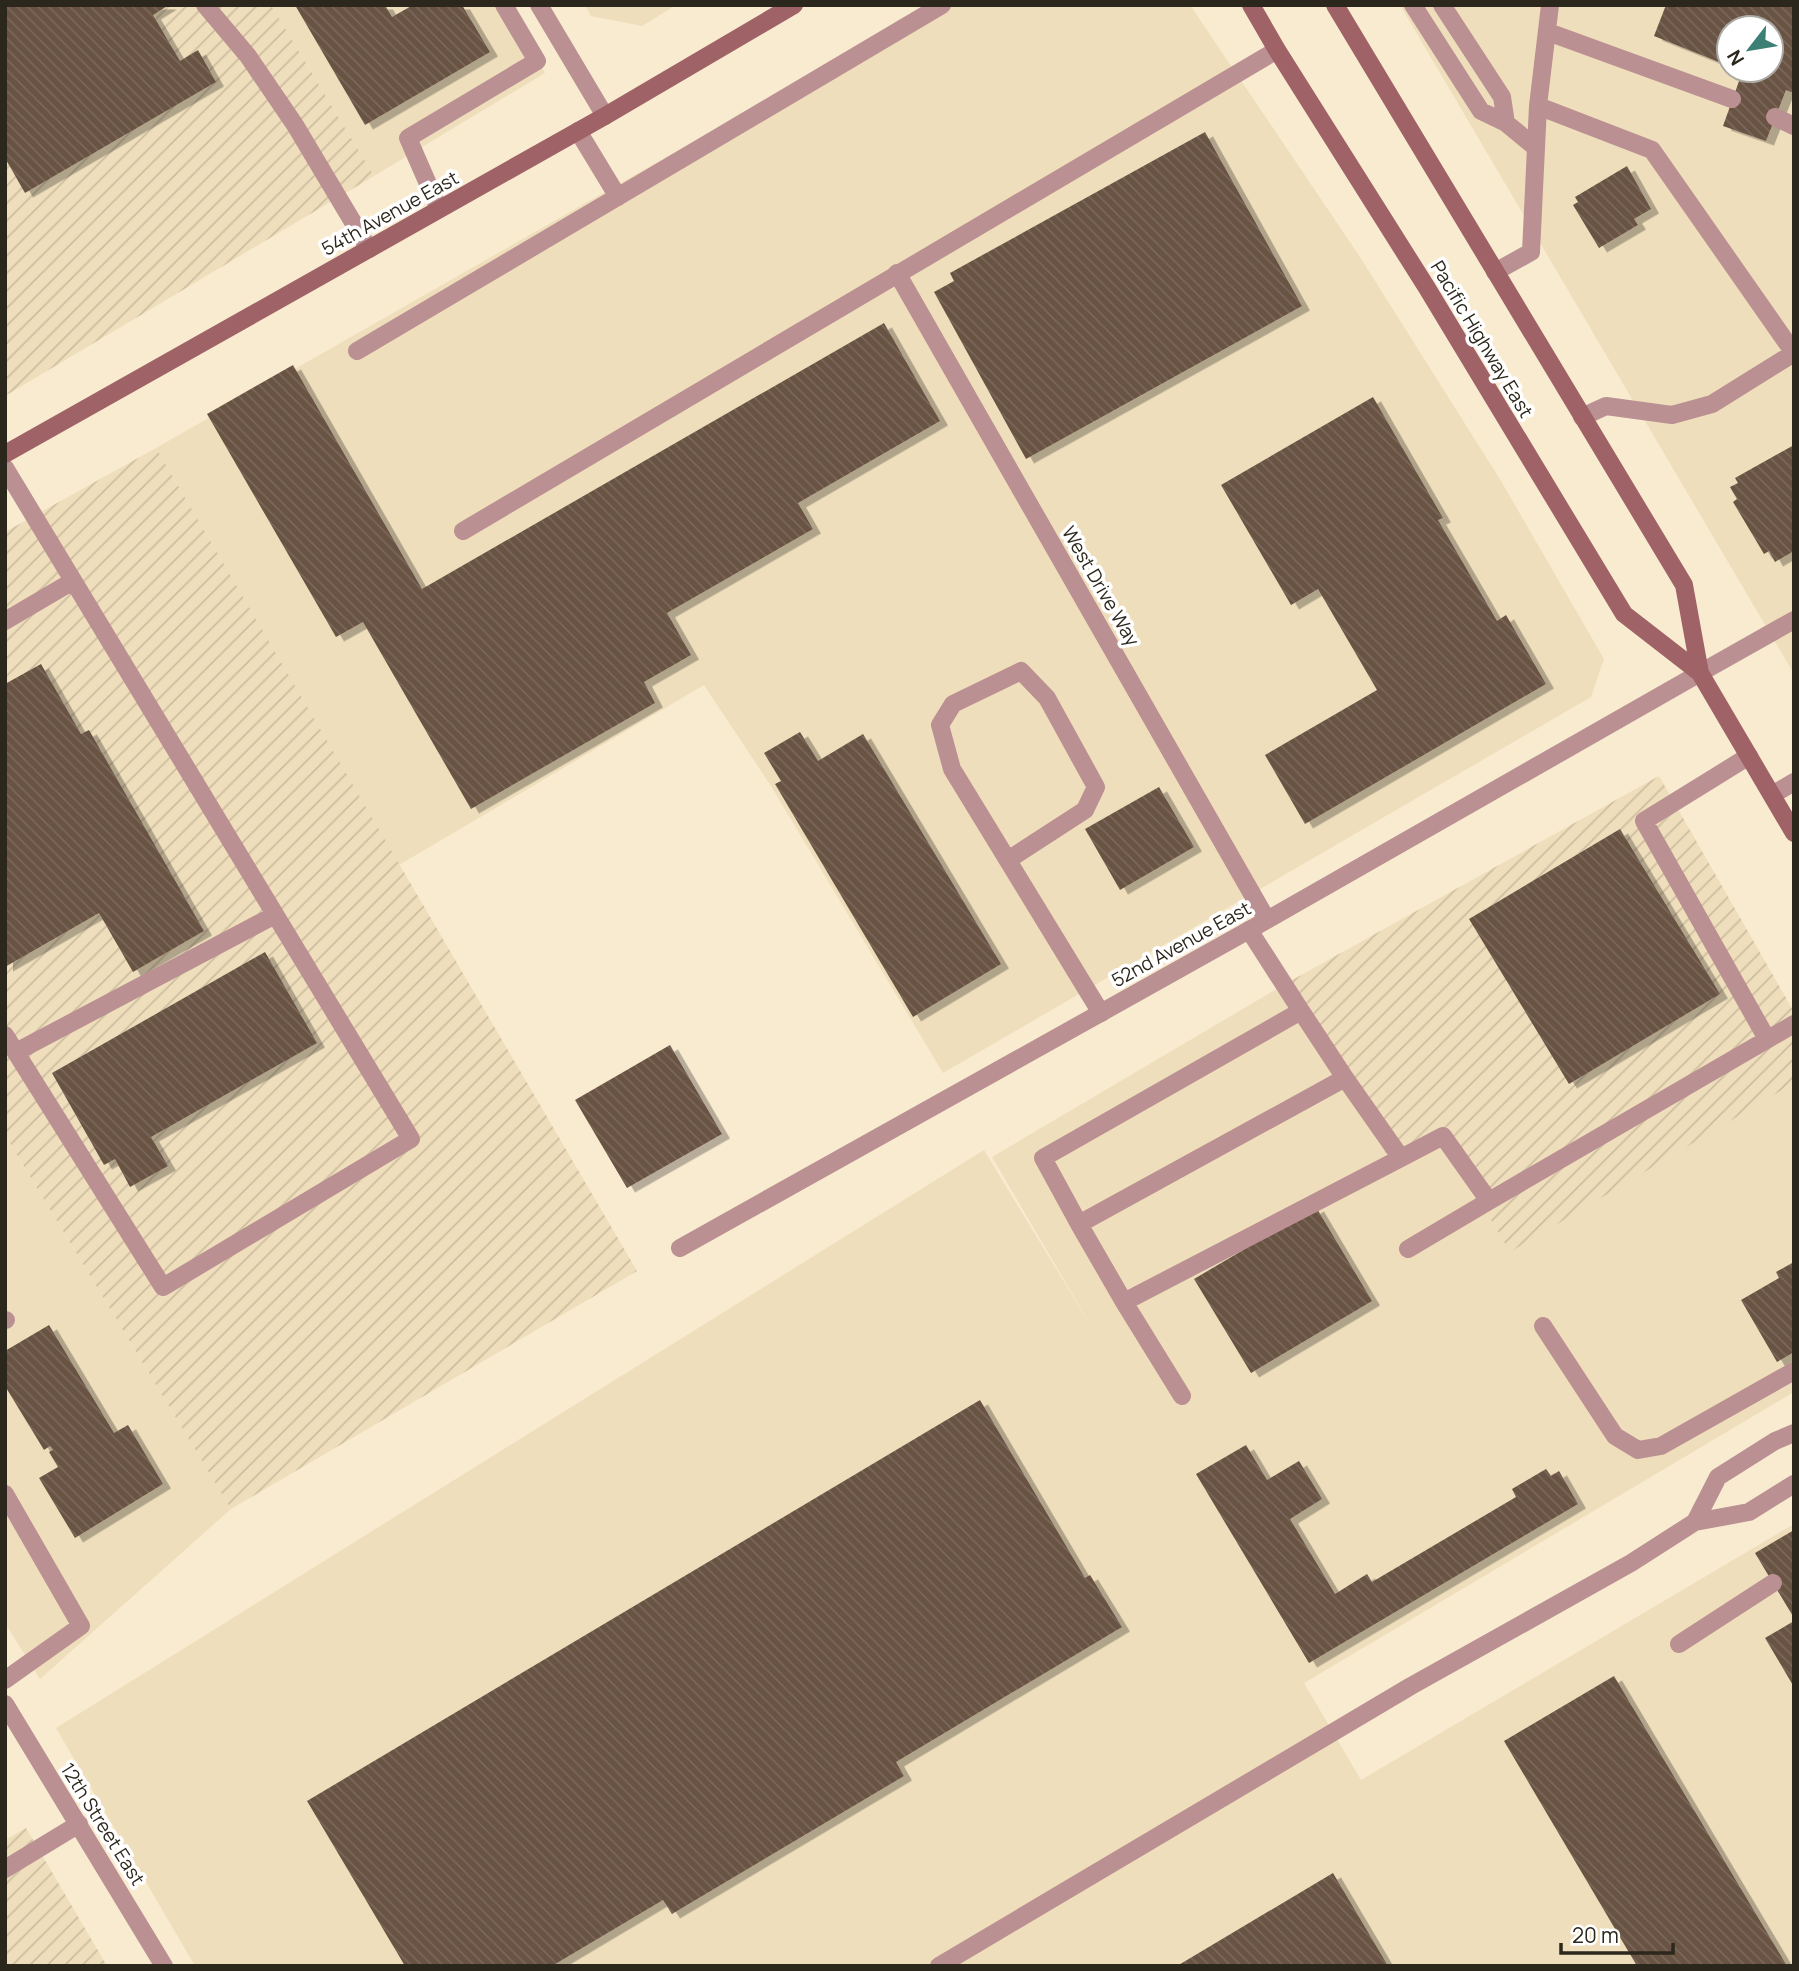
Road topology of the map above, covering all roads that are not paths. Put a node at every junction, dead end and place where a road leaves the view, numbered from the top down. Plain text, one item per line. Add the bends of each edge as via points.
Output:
1 (205, 5) edge
2 (504, 5) edge
3 (539, 5) edge
4 (794, 5) edge
5 (942, 5) edge
6 (1251, 5) edge
7 (1335, 5) edge
8 (1413, 5) edge
9 (1442, 5) edge
10 (1550, 5) edge
11 (1548, 32) junction
12 (1277, 50) junction
13 (1732, 99) dead end
14 (1538, 106) junction
15 (605, 116) junction
16 (1775, 117) dead end
17 (1506, 123) junction
18 (1794, 126) edge
19 (578, 131) junction
20 (1535, 147) junction
21 (618, 197) junction
22 (439, 209) junction
23 (369, 249) junction
24 (1495, 272) junction
25 (897, 274) junction
26 (357, 351) dead end
27 (1794, 353) edge
28 (1582, 417) junction
29 (5, 454) edge
30 (5, 468) edge
31 (463, 531) dead end
32 (73, 581) junction
33 (1794, 620) edge
34 (5, 621) edge
35 (1700, 673) junction
36 (1749, 756) junction
37 (1794, 782) edge
38 (1772, 795) junction
39 (1794, 833) edge
40 (1008, 860) junction
41 (275, 915) junction
42 (1267, 920) junction
43 (1249, 930) junction
44 (1301, 1011) junction
45 (1101, 1013) junction
46 (1794, 1024) edge
47 (5, 1035) edge
48 (1768, 1039) junction
49 (16, 1052) junction
50 (1345, 1078) junction
51 (1401, 1158) junction
52 (1489, 1201) junction
53 (1079, 1224) junction
54 (680, 1248) dead end
55 (1408, 1249) dead end
56 (1124, 1302) junction
57 (1543, 1326) dead end
58 (1794, 1371) edge
59 (1182, 1396) dead end
60 (1794, 1433) edge
61 (1794, 1484) edge
62 (5, 1494) edge
63 (1695, 1522) junction
64 (1773, 1583) dead end
65 (1679, 1644) dead end
66 (5, 1680) edge
67 (5, 1704) edge
68 (79, 1824) junction
69 (5, 1868) edge
70 (164, 1966) edge
71 (939, 1966) edge

1 - 23 street via 248,56 295,125
2 - 22 street via 537,61 408,138
3 - 15 street
4 - 15 main road, 54th Avenue East
5 - 21 street
6 - 12 main road, Pacific Highway East
7 - 24 main road, Pacific Highway East
8 - 17 street via 1480,111
9 - 17 street via 1502,97
10 - 11 street
11 - 13 street
11 - 14 street
12 - 25 street
12 - 35 main road, Pacific Highway East via 1625,614
14 - 20 street
14 - 27 street via 1652,150
15 - 19 main road, 54th Avenue East
16 - 18 street
17 - 20 street
19 - 21 street
19 - 22 main road, 54th Avenue East
20 - 24 street via 1531,252
21 - 26 street
22 - 23 main road, 54th Avenue East
23 - 29 main road, 54th Avenue East
24 - 28 main road, Pacific Highway East
25 - 31 street
25 - 42 street, West Drive Way
27 - 28 street via 1712,404 1672,415 1606,406
28 - 35 main road, Pacific Highway East via 1684,585
30 - 32 street
32 - 34 street
32 - 41 street
33 - 35 street, 52nd Avenue East
35 - 36 main road, Pacific Highway East
35 - 42 street, 52nd Avenue East
36 - 38 main road, Pacific Highway East
36 - 48 street via 1644,821
37 - 38 street
38 - 39 main road, Pacific Highway East
40 - 40 street via 952,769 940,725 953,704 1021,671 1047,698 1096,786 1086,810
40 - 45 street
41 - 49 street
41 - 49 street via 411,1139 163,1286
42 - 43 street, 52nd Avenue East
43 - 44 street
43 - 45 street, 52nd Avenue East
44 - 50 street
44 - 53 street via 1043,1158
45 - 54 street, 52nd Avenue East
46 - 48 street
47 - 49 street
48 - 52 street
50 - 51 street
50 - 53 street
51 - 52 street via 1443,1136
51 - 56 street
52 - 55 street
53 - 56 street
56 - 59 street
57 - 58 street via 1615,1436 1638,1450 1661,1446
60 - 63 street via 1718,1477
61 - 63 street via 1749,1512
62 - 66 street via 81,1626
63 - 71 street
64 - 65 street
67 - 68 street, 12th Street East
68 - 69 street
68 - 70 street, 12th Street East

